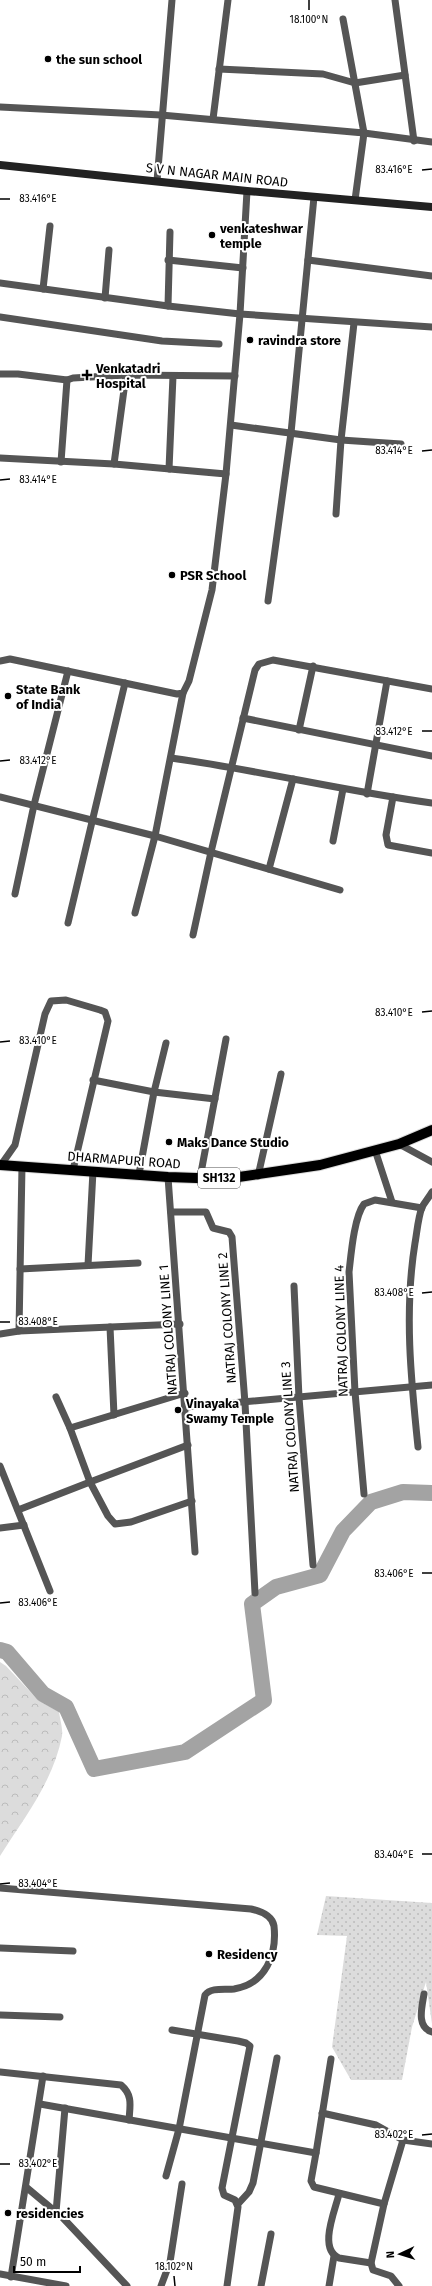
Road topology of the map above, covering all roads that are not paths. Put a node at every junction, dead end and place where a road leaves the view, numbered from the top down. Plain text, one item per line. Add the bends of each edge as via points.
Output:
1 (172, 0) edge
2 (228, 0) edge
3 (394, 0) edge
4 (343, 19) dead end
5 (219, 69) junction
6 (405, 75) junction
7 (355, 83) junction
8 (0, 107) edge
9 (161, 115) junction
10 (213, 119) junction
11 (364, 133) junction
12 (414, 141) junction
13 (432, 142) edge
14 (0, 165) edge
15 (157, 181) junction
16 (247, 191) junction
17 (314, 197) junction
18 (355, 200) junction
19 (432, 208) edge
20 (50, 226) dead end
21 (170, 232) dead end
22 (109, 250) dead end
23 (168, 260) junction
24 (308, 260) junction
25 (243, 268) junction
26 (432, 276) edge
27 (0, 283) edge
28 (43, 289) junction
29 (105, 298) junction
30 (168, 306) junction
31 (240, 314) junction
32 (0, 317) edge
33 (302, 319) junction
34 (354, 323) junction
35 (432, 327) edge
36 (219, 344) dead end
37 (0, 374) edge
38 (126, 375) junction
39 (173, 376) junction
40 (236, 376) junction
41 (67, 380) junction
42 (231, 424) junction
43 (291, 433) junction
44 (341, 440) junction
45 (401, 444) dead end
46 (0, 458) edge
47 (61, 462) junction
48 (114, 464) junction
49 (169, 469) junction
50 (226, 474) junction
51 (336, 514) dead end
52 (268, 601) dead end
53 (0, 661) edge
54 (313, 666) junction
55 (68, 671) junction
56 (387, 681) junction
57 (125, 683) junction
58 (432, 689) edge
59 (183, 693) junction
60 (243, 718) junction
61 (299, 730) junction
62 (376, 746) junction
63 (432, 756) edge
64 (171, 758) junction
65 (233, 767) junction
66 (294, 779) junction
67 (344, 789) junction
68 (367, 794) junction
69 (0, 797) edge
70 (393, 797) junction
71 (432, 803) edge
72 (34, 805) junction
73 (93, 820) junction
74 (155, 836) junction
75 (333, 841) dead end
76 (211, 852) junction
77 (432, 853) edge
78 (269, 869) junction
79 (340, 890) dead end
80 (15, 894) dead end
81 (135, 913) dead end
82 (68, 922) dead end
83 (193, 935) dead end
84 (226, 1039) dead end
85 (166, 1043) dead end
86 (281, 1074) dead end
87 (93, 1080) junction
88 (154, 1092) junction
89 (215, 1099) junction
90 (432, 1130) edge
91 (399, 1144) junction
92 (375, 1150) junction
93 (432, 1162) edge
94 (0, 1165) edge
95 (22, 1166) junction
96 (73, 1170) junction
97 (93, 1171) junction
98 (139, 1174) junction
99 (258, 1176) junction
100 (168, 1177) junction
101 (200, 1178) junction
102 (432, 1192) edge
103 (392, 1202) junction
104 (422, 1208) junction
105 (171, 1212) junction
106 (138, 1263) dead end
107 (88, 1265) junction
108 (20, 1269) junction
109 (294, 1286) dead end
110 (180, 1324) junction
111 (110, 1327) junction
112 (19, 1331) junction
113 (0, 1334) edge
114 (432, 1385) edge
115 (412, 1387) junction
116 (355, 1392) junction
117 (185, 1393) junction
118 (56, 1397) dead end
119 (299, 1398) junction
120 (245, 1403) junction
121 (186, 1407) junction
122 (114, 1414) junction
123 (70, 1428) junction
124 (188, 1445) junction
125 (418, 1447) dead end
126 (0, 1466) edge
127 (90, 1482) junction
128 (364, 1494) dead end
129 (192, 1501) junction
130 (18, 1510) junction
131 (24, 1525) junction
132 (0, 1528) edge
133 (195, 1552) dead end
134 (313, 1565) dead end
135 (50, 1591) dead end
136 (255, 1593) dead end
137 (0, 1888) edge
138 (0, 1948) edge
139 (73, 1951) dead end
140 (424, 1994) dead end
141 (0, 2015) edge
142 (60, 2017) dead end
143 (172, 2030) dead end
144 (432, 2032) edge
145 (198, 2034) junction
146 (277, 2058) dead end
147 (331, 2059) dead end
148 (0, 2072) edge
149 (43, 2076) junction
150 (40, 2104) junction
151 (65, 2108) junction
152 (322, 2113) junction
153 (129, 2120) junction
154 (179, 2129) junction
155 (232, 2138) junction
156 (403, 2140) junction
157 (262, 2144) junction
158 (432, 2144) edge
159 (316, 2153) junction
160 (166, 2176) dead end
161 (182, 2184) dead end
162 (26, 2187) junction
163 (339, 2194) junction
164 (238, 2204) junction
165 (384, 2204) junction
166 (56, 2212) junction
167 (271, 2234) dead end
168 (334, 2256) junction
169 (371, 2263) junction
170 (0, 2274) edge
171 (11, 2277) junction
172 (66, 2286) edge
173 (127, 2286) edge
174 (161, 2286) edge
175 (227, 2286) edge
176 (261, 2286) edge
177 (329, 2286) edge
178 (399, 2286) edge

1 - 9 street
2 - 5 street
3 - 6 street
4 - 7 street
5 - 7 street via 323,74
5 - 10 street
6 - 7 street
6 - 12 street
7 - 11 street
8 - 9 street
9 - 10 street
9 - 15 street
10 - 11 street
11 - 12 street
11 - 18 street
12 - 13 street
14 - 15 street, S V N NAGAR MAIN ROAD
15 - 16 street, S V N NAGAR MAIN ROAD
16 - 17 street, S V N NAGAR MAIN ROAD
16 - 25 street
17 - 18 street, S V N NAGAR MAIN ROAD
17 - 24 street
18 - 19 street, S V N NAGAR MAIN ROAD
20 - 28 street
21 - 23 street
22 - 29 street
23 - 25 street
23 - 30 street
24 - 26 street
24 - 33 street
25 - 31 street
27 - 28 street
28 - 29 street
29 - 30 street
30 - 31 street
31 - 33 street
31 - 40 street
32 - 36 street via 162,341
33 - 34 street
33 - 43 street
34 - 35 street
34 - 44 street
37 - 41 street
38 - 39 street
38 - 41 street
38 - 48 street
39 - 40 street
39 - 49 street
40 - 42 street
41 - 47 street
42 - 43 street
42 - 50 street
43 - 44 street
43 - 52 street
44 - 45 street
44 - 51 street
46 - 47 street
47 - 48 street
48 - 49 street
49 - 50 street
50 - 59 street via 212,590 190,682
53 - 55 street via 10,659
54 - 56 street
54 - 60 street via 272,660 259,664 255,670
54 - 61 street
55 - 57 street
55 - 72 street
56 - 58 street
56 - 62 street
57 - 59 street
57 - 73 street
59 - 64 street
60 - 61 street
60 - 65 street
61 - 62 street
62 - 63 street
62 - 68 street
64 - 65 street
64 - 74 street
65 - 66 street
65 - 76 street
66 - 67 street
66 - 78 street
67 - 68 street
67 - 75 street
68 - 70 street
69 - 72 street
70 - 71 street
70 - 77 street via 386,841 392,847
72 - 73 street
72 - 80 street
73 - 74 street
73 - 82 street
74 - 76 street
74 - 81 street
76 - 78 street
76 - 83 street
78 - 79 street
84 - 89 street
85 - 88 street
86 - 99 street
87 - 88 street
87 - 94 street via 108,1017 100,1010 66,1000 51,1001 45,1014 15,1145
87 - 96 street
88 - 89 street
88 - 98 street
89 - 101 street
90 - 91 main road, DHARMAPURI ROAD / SH132
91 - 92 main road, DHARMAPURI ROAD / SH132
91 - 93 street
92 - 99 main road, DHARMAPURI ROAD / SH132 via 320,1165
92 - 103 street
94 - 95 main road, DHARMAPURI ROAD / SH132
95 - 96 main road, DHARMAPURI ROAD / SH132
95 - 108 street
96 - 97 main road, DHARMAPURI ROAD / SH132
97 - 98 main road, DHARMAPURI ROAD / SH132
97 - 107 street
98 - 100 main road, DHARMAPURI ROAD / SH132
99 - 101 main road, DHARMAPURI ROAD / SH132
100 - 101 main road, DHARMAPURI ROAD / SH132
100 - 105 street, NATRAJ COLONY LINE 1
102 - 104 street
103 - 104 street, NATRAJ COLONY LINE 4
103 - 116 street, NATRAJ COLONY LINE 4 via 375,1200 361,1208 350,1255
104 - 115 street via 409,1296
105 - 110 street, NATRAJ COLONY LINE 1
105 - 120 street, NATRAJ COLONY LINE 2 via 206,1212 212,1228 228,1232 232,1237
106 - 107 street
107 - 108 street
108 - 112 street
109 - 119 street, NATRAJ COLONY LINE 3
110 - 111 street
110 - 117 street, NATRAJ COLONY LINE 1
111 - 112 street
111 - 122 street
112 - 113 street
114 - 115 street
115 - 116 street
115 - 125 street
116 - 119 street
116 - 128 street, NATRAJ COLONY LINE 4
117 - 121 street, NATRAJ COLONY LINE 1
117 - 122 street
118 - 123 street
119 - 120 street
119 - 134 street, NATRAJ COLONY LINE 3
120 - 121 street
120 - 136 street, NATRAJ COLONY LINE 2
121 - 124 street, NATRAJ COLONY LINE 1
122 - 123 street
123 - 127 street
124 - 127 street
124 - 129 street, NATRAJ COLONY LINE 1
126 - 130 street
127 - 129 street via 115,1524 131,1522
127 - 130 street
129 - 133 street, NATRAJ COLONY LINE 1
130 - 131 street
131 - 132 street
131 - 135 street
137 - 145 street via 243,1908 261,1911 267,1915 273,1923 275,1939 271,1961 260,1976 243,1987 208,1992
138 - 139 street
140 - 144 street via 423,2024
141 - 142 street
143 - 145 street
145 - 154 street
145 - 155 street via 238,2041 250,2046
146 - 157 street
147 - 152 street
148 - 149 street
149 - 150 street
149 - 153 street via 122,2086 130,2096
150 - 151 street
150 - 162 street
151 - 153 street
151 - 166 street
152 - 156 street via 376,2125
152 - 159 street
153 - 154 street
154 - 155 street
154 - 160 street
155 - 157 street
155 - 164 street via 222,2190 224,2195
156 - 158 street
156 - 165 street
157 - 159 street
157 - 164 street via 253,2183
159 - 163 street via 312,2185
161 - 174 street via 170,2262
162 - 166 street
162 - 171 street
163 - 165 street
163 - 168 street via 328,2243
164 - 175 street
165 - 169 street
166 - 173 street
167 - 176 street
168 - 169 street
168 - 177 street
169 - 178 street via 373,2270 391,2276
170 - 171 street
171 - 172 street

